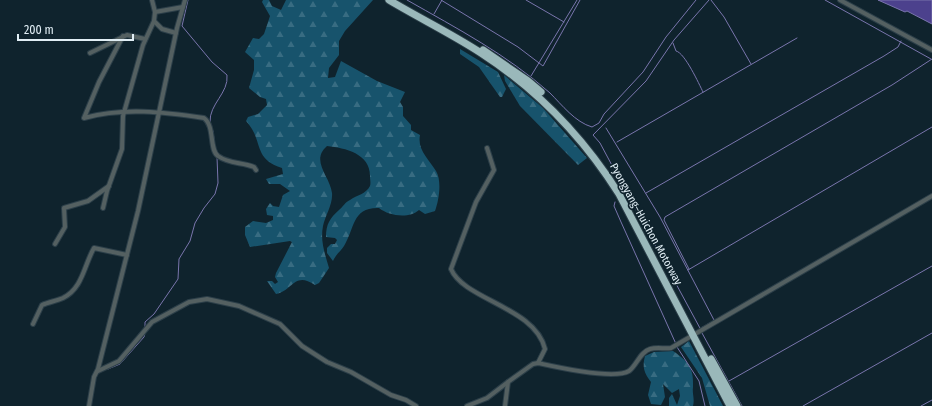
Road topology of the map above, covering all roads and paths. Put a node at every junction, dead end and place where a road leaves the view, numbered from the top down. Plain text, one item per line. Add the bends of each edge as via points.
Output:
1 (152, 0) edge
2 (185, 0) edge
3 (389, 0) edge
4 (397, 0) edge
5 (840, 0) edge
6 (183, 7) junction
7 (155, 12) junction
8 (154, 21) junction
9 (176, 33) junction
10 (123, 36) junction
11 (145, 39) junction
12 (932, 50) edge
13 (90, 53) dead end
14 (159, 111) junction
15 (124, 112) junction
16 (487, 148) dead end
17 (256, 170) dead end
18 (109, 185) junction
19 (932, 196) edge
20 (103, 208) dead end
21 (56, 244) dead end
22 (127, 255) junction
23 (33, 324) dead end
24 (695, 333) junction
25 (538, 363) junction
26 (98, 371) junction
27 (508, 382) junction
28 (89, 406) edge
29 (416, 406) edge
30 (467, 406) edge
31 (505, 406) edge
32 (730, 406) edge
33 (737, 406) edge

1 - 7 street
2 - 6 street
3 - 24 highway, Pyongyang–Huichon Motorway via 481,53 550,106 572,129 600,164 619,194
4 - 24 highway, Pyongyang–Huichon Motorway via 493,55 528,81 581,132 615,182
5 - 12 street
6 - 7 street
6 - 9 street
7 - 8 street
8 - 9 street via 162,29
8 - 11 street
9 - 14 street
10 - 11 street via 131,35
10 - 13 street
10 - 15 street via 92,96 84,118 102,113
11 - 15 street
14 - 15 street
14 - 17 street via 204,118 213,137 216,154 229,162 250,165
14 - 22 street
15 - 18 street via 122,149
16 - 25 street via 494,170 476,202 451,269 472,290 533,328 546,350
18 - 20 street
18 - 21 street via 88,201 64,208 65,227
19 - 24 street
22 - 23 street via 94,248 74,290 65,297 42,305
22 - 26 street
24 - 25 street via 671,348 650,349 644,352 629,370 616,374
24 - 32 highway, Pyongyang–Huichon Motorway
24 - 33 highway, Pyongyang–Huichon Motorway
25 - 27 street
26 - 28 street via 94,377
26 - 29 street via 119,361 152,322 189,302 211,300 238,306 280,324 302,346 321,358
27 - 30 street via 487,398
27 - 31 street

